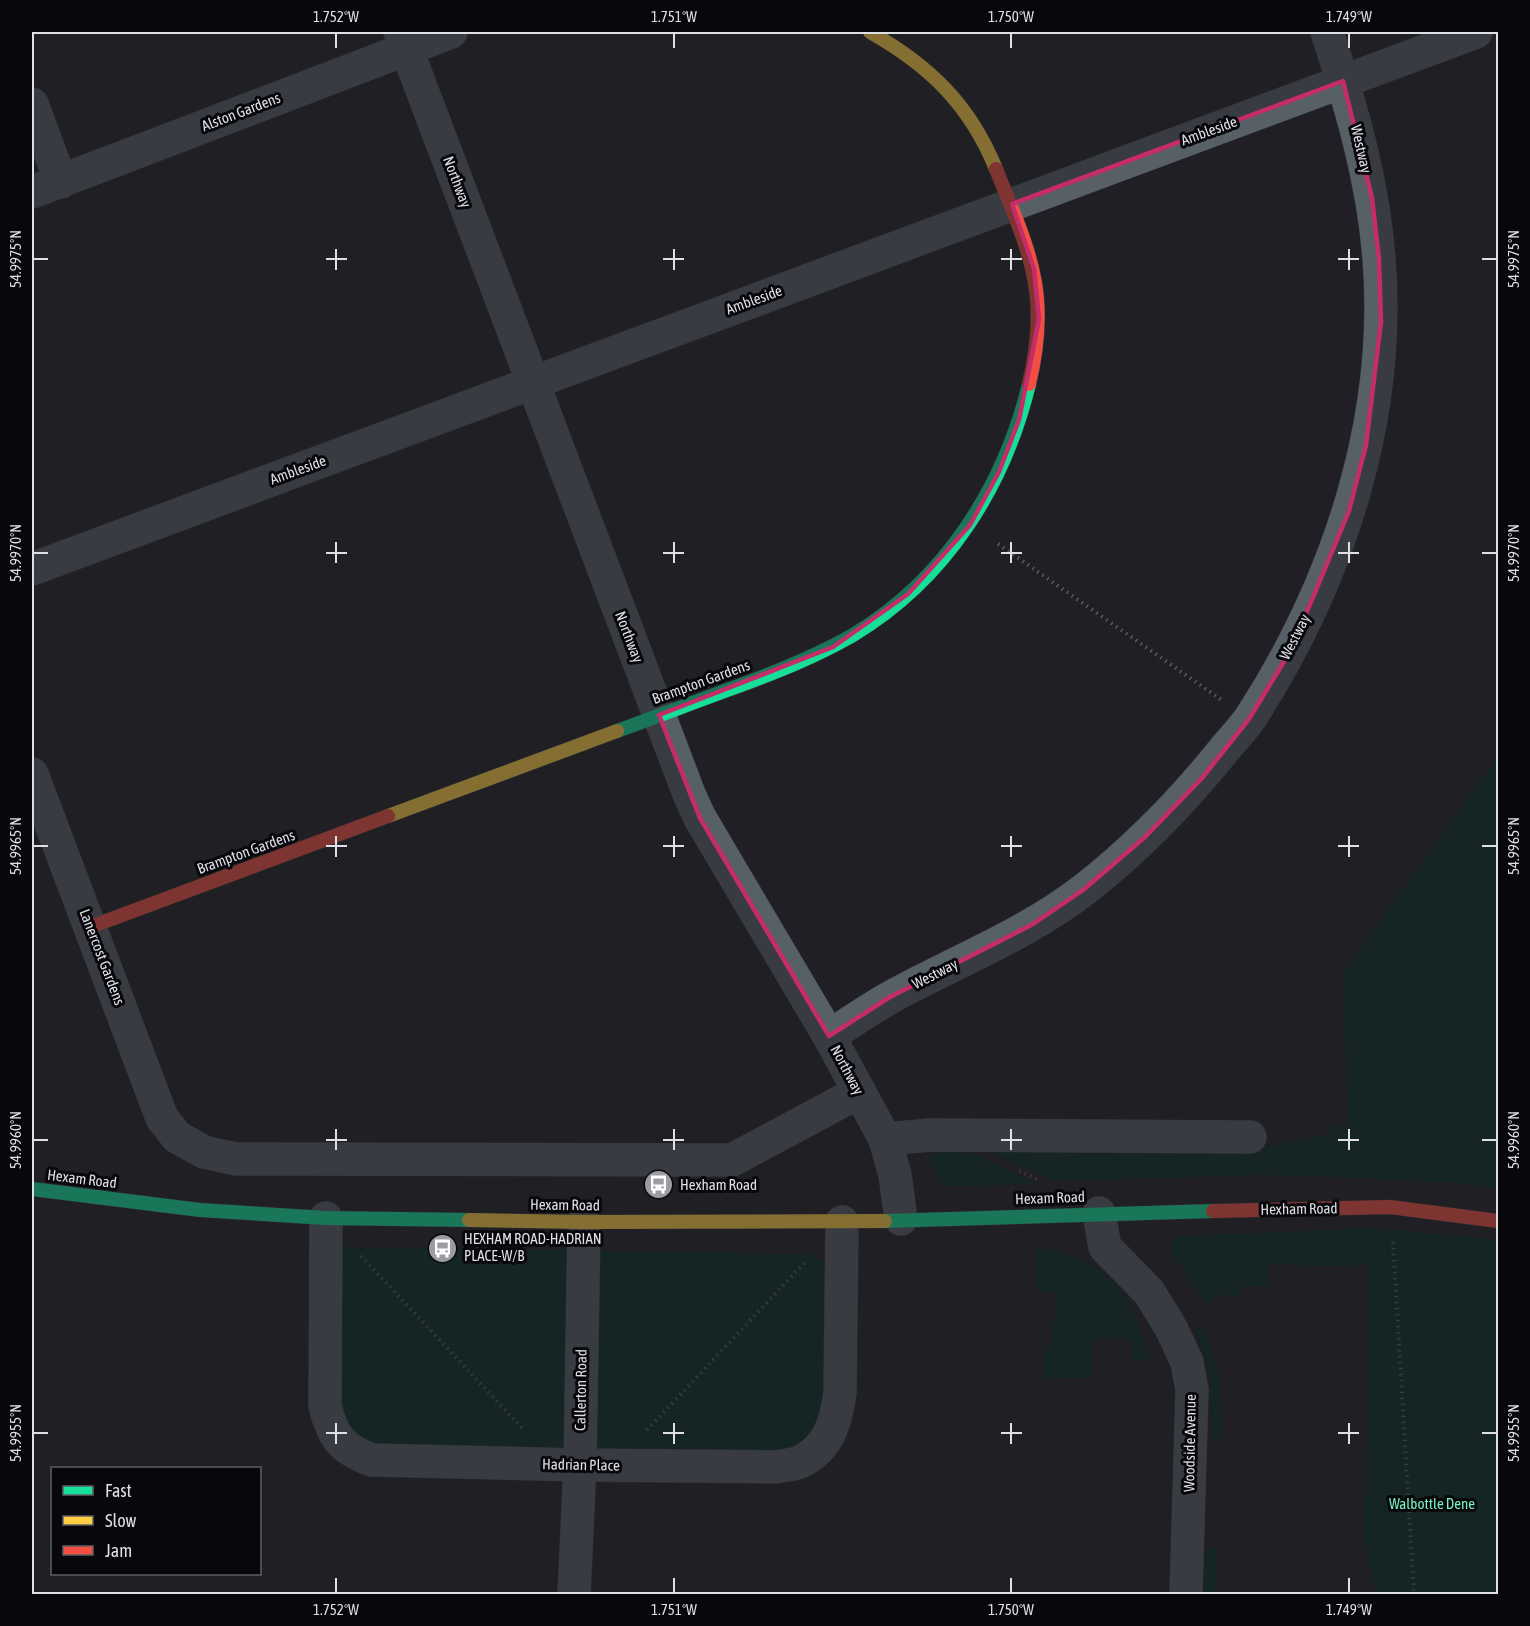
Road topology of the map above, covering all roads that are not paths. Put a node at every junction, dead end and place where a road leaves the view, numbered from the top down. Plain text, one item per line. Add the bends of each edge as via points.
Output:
1 (451, 32) edge
2 (870, 32) edge
3 (1327, 32) edge
4 (1476, 32) edge
5 (403, 40) edge
6 (1343, 81) junction
7 (32, 104) edge
8 (46, 187) edge
9 (1012, 204) junction
10 (533, 382) junction
11 (32, 569) edge
12 (659, 715) junction
13 (32, 774) edge
14 (90, 927) junction
15 (829, 1036) junction
16 (859, 1092) junction
17 (1250, 1137) dead end
18 (885, 1139) junction
19 (32, 1189) edge
20 (1099, 1213) junction
21 (326, 1218) junction
22 (901, 1219) junction
23 (1498, 1221) edge
24 (584, 1222) junction
25 (842, 1222) junction
26 (580, 1465) junction
27 (574, 1594) edge
28 (1186, 1594) edge

1 - 5 street, Alston Gardens
2 - 9 street via 920,64 957,99 981,134
3 - 6 street, Westway
4 - 6 street, Ambleside
5 - 8 street, Alston Gardens
5 - 10 street, Northway
6 - 9 street, Ambleside
6 - 15 street, Westway via 1372,198 1379,259 1381,322 1376,380 1366,445 1349,511 1291,650 1249,720 1202,778 1145,837 1083,890 1033,924 890,997
7 - 8 street
9 - 10 street, Ambleside
9 - 12 street, Brampton Gardens via 1034,269 1039,319 1031,375 1019,420 999,472 970,525 908,594 833,647
10 - 11 street, Ambleside
10 - 12 street, Northway
12 - 14 street, Brampton Gardens
12 - 15 street, Northway via 700,818
13 - 14 street, Lanercost Gardens
14 - 16 street, Lanercost Gardens via 162,1118 177,1137 204,1152 236,1159 732,1160
15 - 16 street, Northway
16 - 18 street, Northway
17 - 18 street via 931,1135
18 - 22 street, Northway
19 - 21 street, Hexam Road via 200,1210
20 - 22 street, Hexam Road
20 - 23 street, Hexham Road via 1390,1207
20 - 28 street, Woodside Avenue via 1105,1247 1149,1292 1187,1362 1192,1390
21 - 24 street, Hexam Road
21 - 26 street, Hadrian Place via 325,1406 338,1440 352,1452 372,1460
22 - 25 street, Hexam Road
24 - 25 street, Hexam Road
24 - 26 street, Callerton Road
25 - 26 street, Hadrian Place via 840,1393 829,1437 815,1452 800,1462 777,1467
26 - 27 street, Callerton Road

